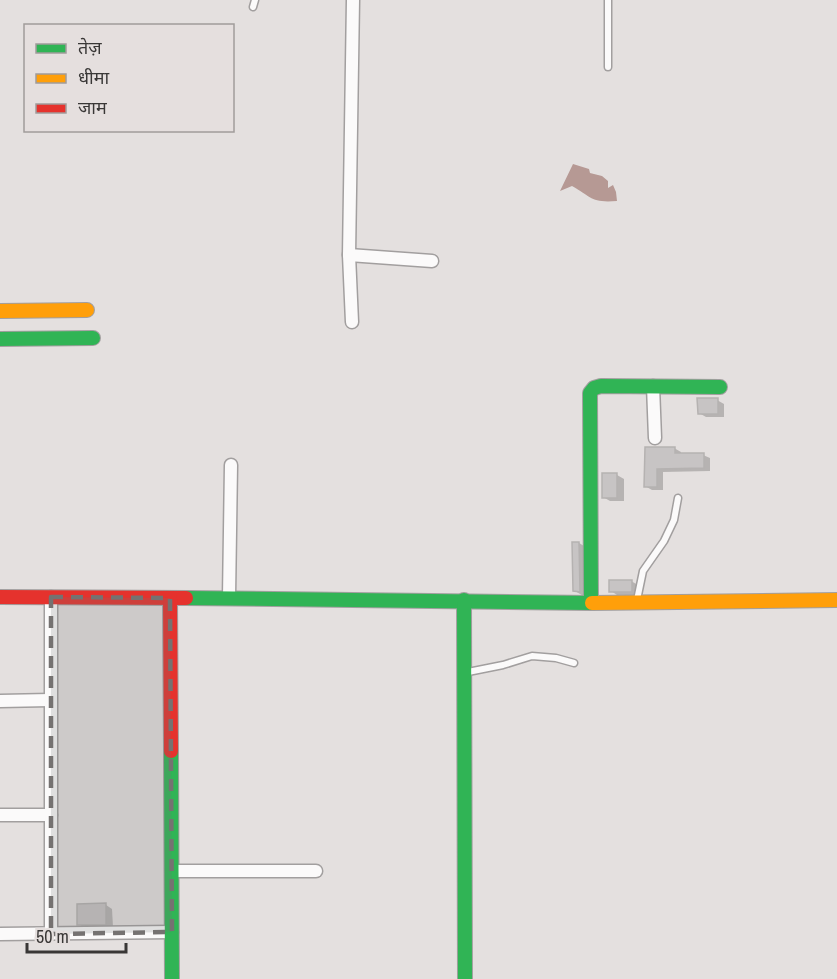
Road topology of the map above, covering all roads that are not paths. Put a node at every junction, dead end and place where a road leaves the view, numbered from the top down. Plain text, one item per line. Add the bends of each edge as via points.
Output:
1 (352, 0) edge
2 (608, 0) edge
3 (608, 67) dead end
4 (349, 255) junction
5 (432, 261) dead end
6 (87, 310) dead end
7 (0, 311) edge
8 (352, 322) dead end
9 (93, 338) dead end
10 (0, 339) edge
11 (653, 386) junction
12 (720, 387) dead end
13 (655, 438) dead end
14 (231, 465) dead end
15 (678, 498) dead end
16 (0, 597) edge
17 (51, 597) junction
18 (230, 597) junction
19 (170, 598) junction
20 (464, 600) junction
21 (837, 600) edge
22 (591, 602) junction
23 (637, 603) junction
24 (574, 663) dead end
25 (464, 673) junction
26 (0, 700) edge
27 (50, 700) junction
28 (0, 815) edge
29 (51, 815) junction
30 (172, 871) junction
31 (316, 871) dead end
32 (172, 932) junction
33 (0, 934) edge
34 (51, 934) junction
35 (172, 979) edge
36 (465, 979) edge

1 - 4 street
2 - 3 lane
4 - 5 street
4 - 8 street
6 - 7 street
9 - 10 street
11 - 12 street
11 - 13 street
11 - 22 street via 601,386 590,393
14 - 18 street
15 - 23 lane via 674,520 664,541 643,571
16 - 17 street
17 - 19 street
17 - 27 street
18 - 19 street
18 - 20 street
19 - 30 street
20 - 22 street
20 - 25 street
21 - 23 street
22 - 23 street
24 - 25 lane via 532,656
25 - 36 street
26 - 27 street
27 - 29 street
28 - 29 street
29 - 34 street
30 - 31 street
30 - 32 street
32 - 34 street
32 - 35 street
33 - 34 street

